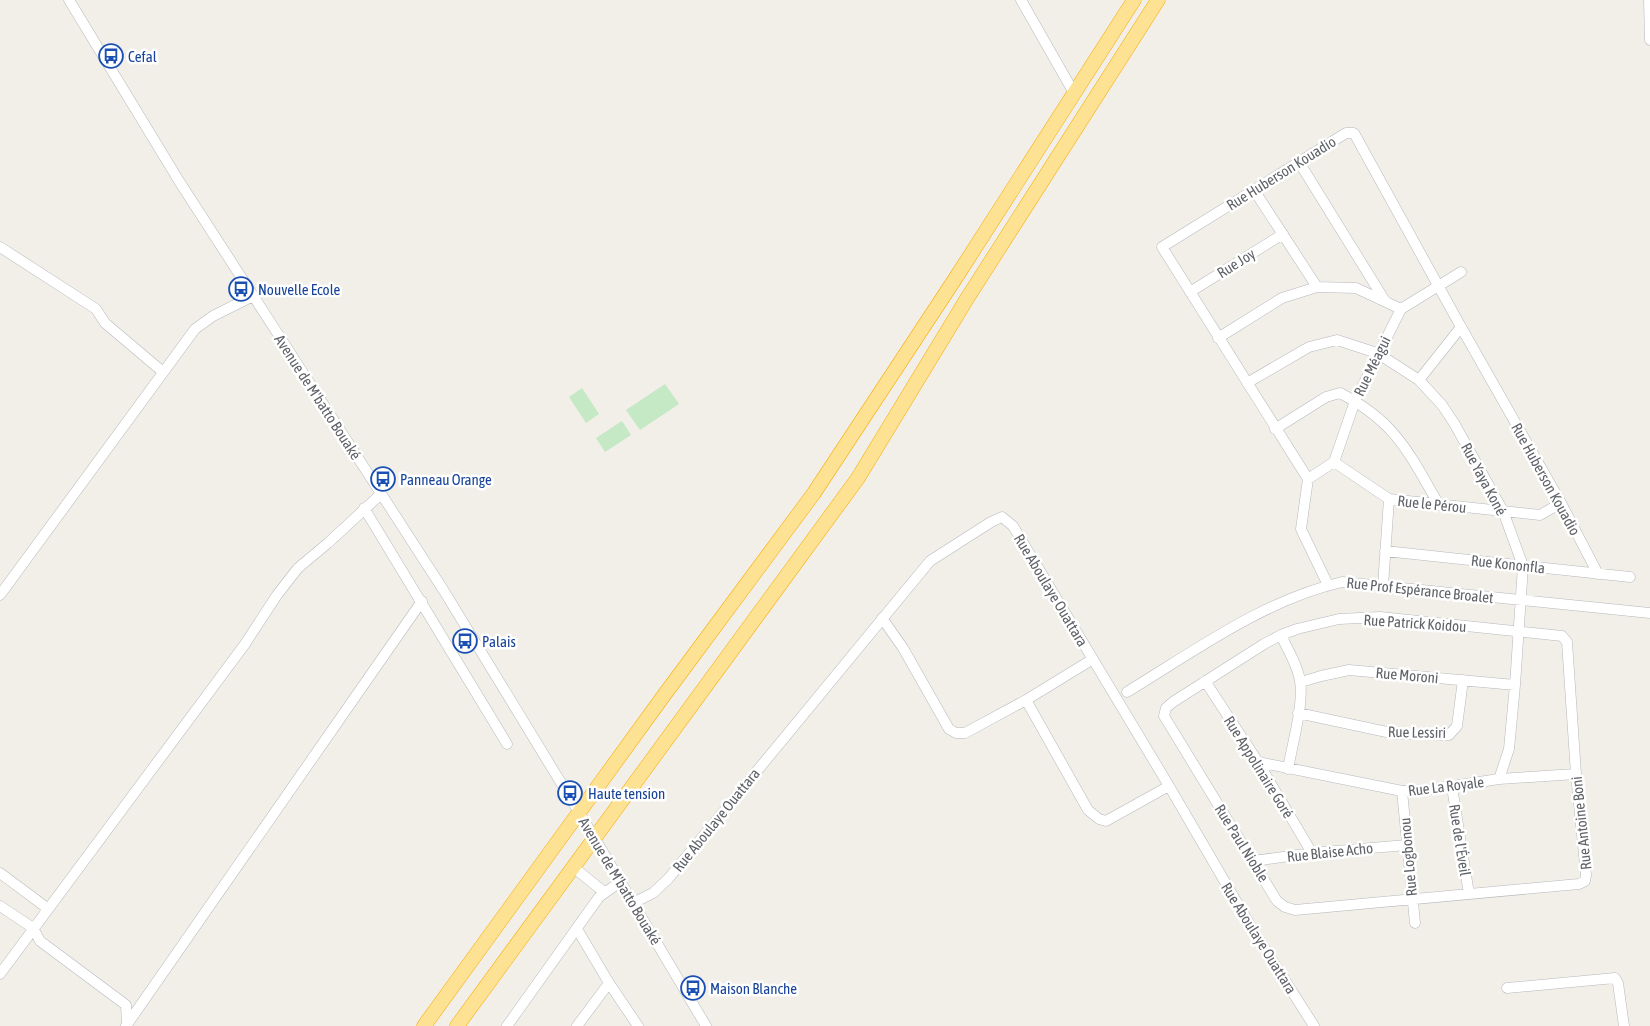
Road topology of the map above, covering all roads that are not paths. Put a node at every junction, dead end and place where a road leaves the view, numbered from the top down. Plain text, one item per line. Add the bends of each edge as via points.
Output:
1 (69, 0) edge
2 (1021, 0) edge
3 (1134, 0) edge
4 (1158, 0) edge
5 (1649, 0) edge
6 (1650, 40) edge
7 (1074, 93) junction
8 (1299, 162) junction
9 (1254, 190) junction
10 (1283, 234) junction
11 (0, 247) edge
12 (1460, 272) dead end
13 (1438, 286) junction
14 (1317, 288) junction
15 (1190, 292) junction
16 (253, 296) junction
17 (1386, 302) junction
18 (1400, 309) junction
19 (1461, 327) junction
20 (1218, 338) junction
21 (1377, 354) junction
22 (163, 372) junction
23 (1420, 380) junction
24 (1247, 383) junction
25 (1355, 401) junction
26 (1275, 428) junction
27 (1334, 462) junction
28 (1308, 479) junction
29 (381, 494) junction
30 (1389, 500) junction
31 (1561, 503) junction
32 (1439, 505) junction
33 (364, 508) junction
34 (1503, 511) junction
35 (1386, 551) junction
36 (1524, 566) junction
37 (1598, 574) junction
38 (1630, 577) dead end
39 (1328, 585) junction
40 (1383, 586) junction
41 (0, 595) edge
42 (422, 600) junction
43 (1522, 600) junction
44 (1650, 613) edge
45 (882, 618) junction
46 (1519, 632) junction
47 (1281, 635) junction
48 (1092, 659) junction
49 (1463, 680) junction
50 (1205, 681) junction
51 (1301, 682) junction
52 (1515, 684) junction
53 (1127, 692) dead end
54 (1026, 700) junction
55 (1298, 713) junction
56 (507, 744) dead end
57 (1258, 762) junction
58 (1288, 768) junction
59 (1576, 774) junction
60 (1499, 779) junction
61 (1169, 786) junction
62 (1452, 787) junction
63 (1402, 791) junction
64 (579, 812) junction
65 (594, 837) junction
66 (1407, 845) junction
67 (1312, 853) junction
68 (1253, 861) junction
69 (572, 866) junction
70 (0, 874) edge
71 (620, 882) junction
72 (604, 892) junction
73 (1468, 894) junction
74 (1412, 899) junction
75 (633, 903) junction
76 (0, 906) edge
77 (47, 908) junction
78 (1415, 923) dead end
79 (33, 928) junction
80 (578, 928) junction
81 (0, 974) edge
82 (609, 983) junction
83 (1507, 988) dead end
84 (702, 1024) edge
85 (127, 1025) edge
86 (424, 1026) edge
87 (457, 1026) edge
88 (507, 1026) edge
89 (577, 1026) edge
90 (638, 1026) edge
91 (1314, 1026) edge
92 (1624, 1026) edge

1 - 16 street, Avenue de M'batto Bouaké
2 - 7 street
3 - 7 highway
4 - 65 highway via 972,290 858,478
5 - 6 street
7 - 64 highway via 814,494
8 - 9 street, Rue Huberson Kouadio
8 - 13 street, Rue Huberson Kouadio via 1346,133 1354,133
8 - 17 street
9 - 10 street
9 - 15 street, Rue Huberson Kouadio via 1162,247
10 - 14 street
10 - 15 street, Rue Joy
11 - 22 street via 96,309 105,323
12 - 13 street
13 - 18 street
13 - 19 street, Rue Huberson Kouadio
14 - 17 street via 1356,288
14 - 20 street via 1282,298
15 - 20 street, Rue Huberson Kouadio
16 - 22 street via 195,329
16 - 29 street, Avenue de M'batto Bouaké
17 - 18 street
18 - 21 street, Rue Méagui
19 - 23 street
19 - 31 street, Rue Huberson Kouadio
20 - 24 street, Rue Huberson Kouadio
21 - 23 street, Rue Yaya Koné
21 - 24 street, Rue Yaya Koné via 1337,340 1318,344
21 - 25 street, Rue Méagui
22 - 41 street
23 - 34 street, Rue Yaya Koné via 1442,405
24 - 26 street, Rue Huberson Kouadio
25 - 26 street via 1340,394 1326,397
25 - 27 street, Rue Méagui
25 - 32 street via 1384,422 1399,438
26 - 28 street, Rue Huberson Kouadio
27 - 28 street
27 - 30 street
28 - 39 street via 1301,529
29 - 33 street
29 - 64 street, Avenue de M'batto Bouaké
30 - 32 street, Rue le Pérou
30 - 35 street
31 - 34 street, Rue le Pérou via 1540,514
31 - 37 street, Rue Huberson Kouadio
32 - 34 street, Rue le Pérou
33 - 42 street
33 - 77 street via 298,568 277,594 240,652
34 - 36 street, Rue Yaya Koné
35 - 36 street, Rue Kononfla
35 - 40 street
36 - 37 street, Rue Kononfla
36 - 43 street, Rue Yaya Koné
37 - 38 street, Rue Kononfla
39 - 40 street, Rue Prof Espérance Broalet via 1342,582
39 - 53 street, Rue Prof Espérance Broalet via 1265,609
40 - 43 street, Rue Prof Espérance Broalet
42 - 56 street
42 - 85 street
43 - 44 street, Rue Prof Espérance Broalet
43 - 46 street, Rue Yaya Koné
45 - 48 street, Rue Aboulaye Ouattara via 930,561 1002,517 1013,526
45 - 54 street via 949,729 956,733 965,733
45 - 75 street, Rue Aboulaye Ouattara via 668,879 653,893
46 - 47 street, Rue Patrick Koidou via 1380,617 1339,619
46 - 52 street, Rue Yaya Koné
46 - 59 street, Rue Antoine Boni via 1562,636 1567,642
47 - 50 street, Rue Patrick Koidou
47 - 51 street
48 - 54 street
48 - 61 street, Rue Aboulaye Ouattara
49 - 51 street, Rue Moroni via 1349,670
49 - 52 street, Rue Moroni
49 - 55 street, Rue Lessiri via 1457,726 1449,735 1396,734
50 - 57 street, Rue Appolinaire Goré
50 - 68 street, Rue Paul Nioble via 1173,702 1166,708 1164,716
51 - 55 street
52 - 60 street, Rue Yaya Koné via 1509,749
54 - 61 street via 1088,810 1099,819 1106,821
55 - 58 street
57 - 58 street, Rue La Royale
57 - 67 street, Rue Appolinaire Goré
58 - 63 street, Rue La Royale
59 - 60 street, Rue La Royale
59 - 73 street, Rue Antoine Boni via 1585,881
60 - 62 street, Rue La Royale
61 - 91 street, Rue Aboulaye Ouattara via 1252,930
62 - 63 street, Rue La Royale
62 - 73 street, Rue de l'Éveil
63 - 66 street, Rue Logbonou
64 - 65 street, Avenue de M'batto Bouaké
64 - 86 highway
65 - 69 highway
65 - 71 street, Avenue de M'batto Bouaké
66 - 67 street, Rue Blaise Acho
66 - 74 street, Rue Logbonou
67 - 68 street, Rue Blaise Acho
68 - 74 street, Rue Paul Nioble via 1278,901 1295,910
69 - 72 street
69 - 87 highway
70 - 77 street
71 - 72 street
71 - 75 street, Avenue de M'batto Bouaké
72 - 80 street
73 - 74 street, Rue Antoine Boni
74 - 78 street, Rue Logbonou
75 - 84 street, Avenue de M'batto Bouaké
76 - 79 street
77 - 79 street
79 - 81 street
79 - 85 street via 40,941 126,1006
80 - 82 street
80 - 88 street
82 - 89 street
82 - 90 street
83 - 92 street via 1615,978

